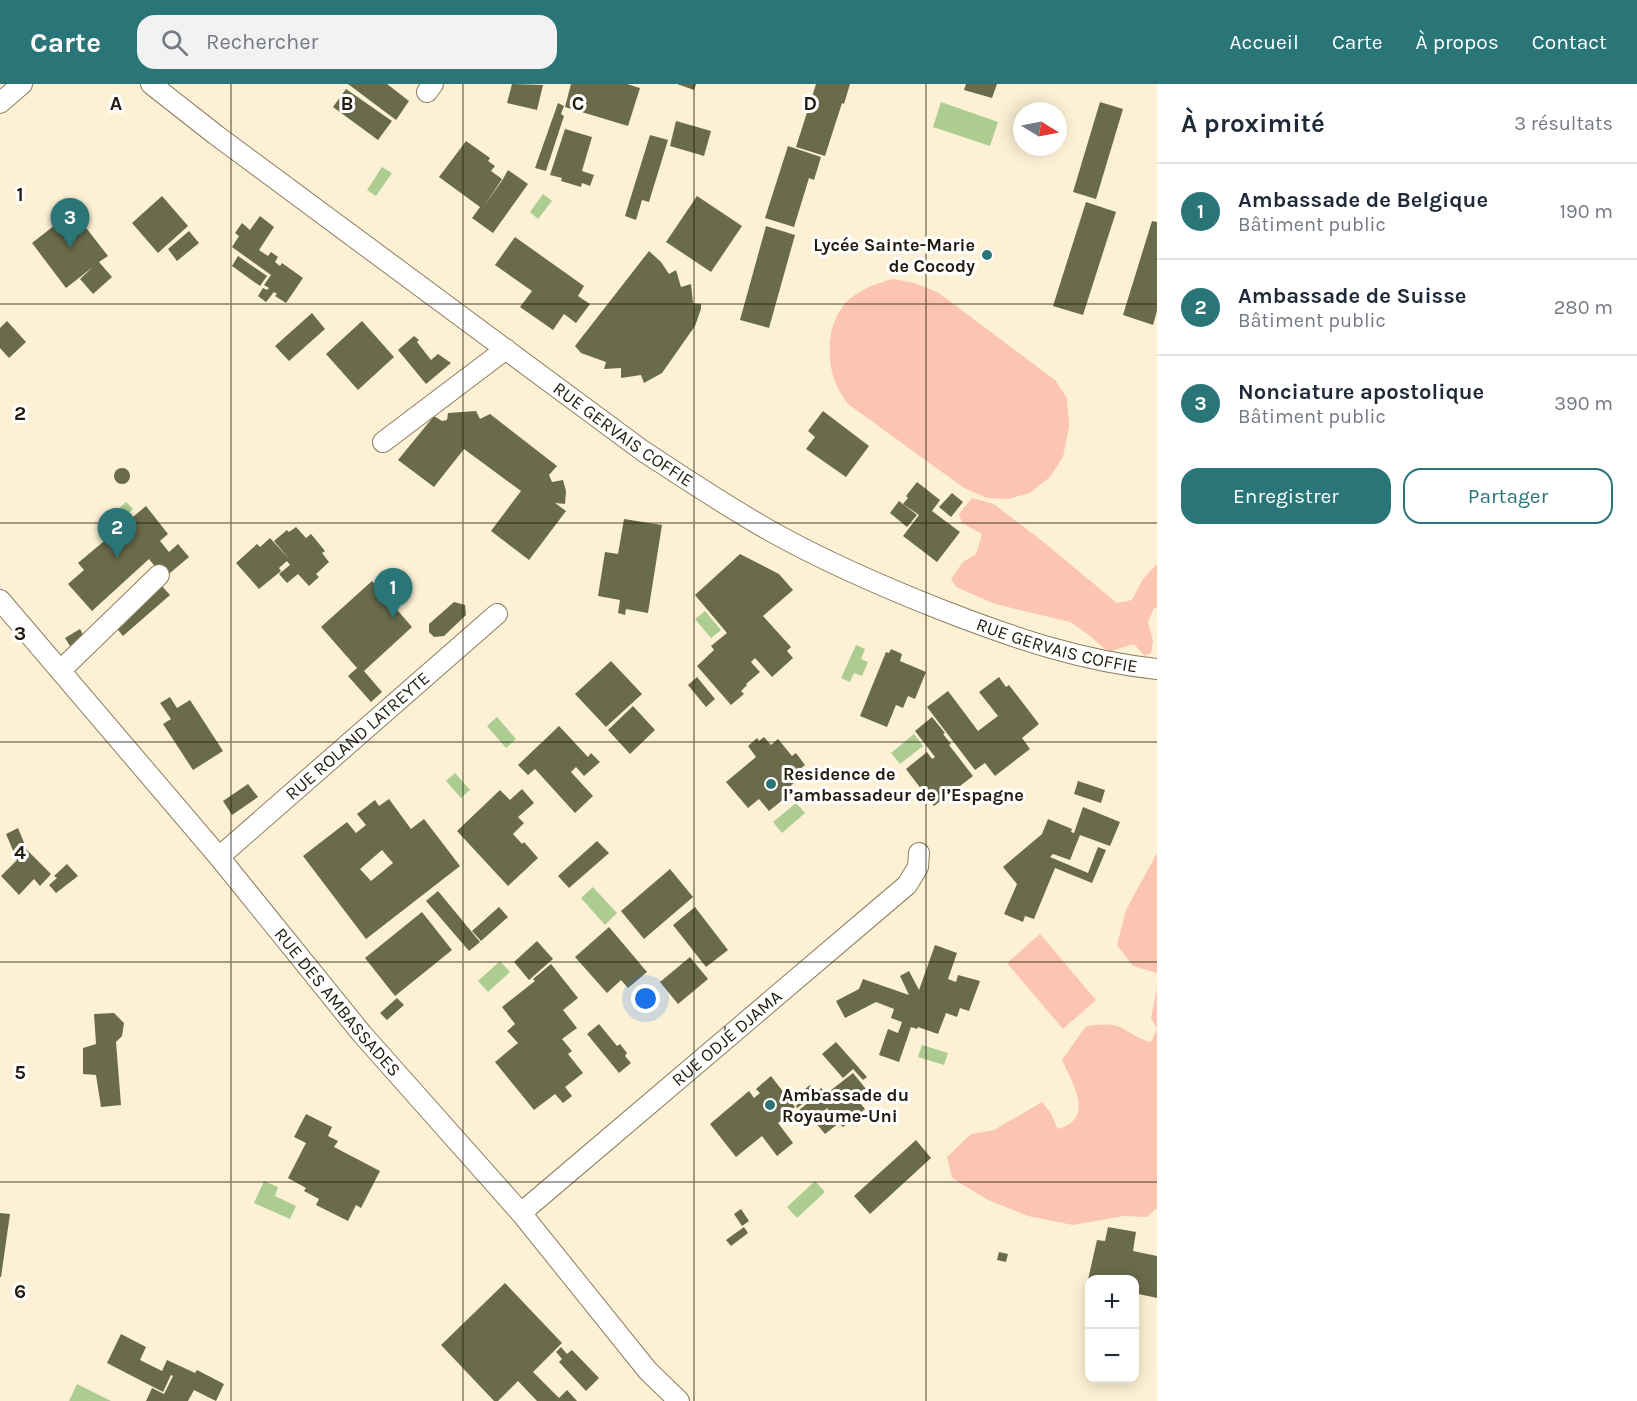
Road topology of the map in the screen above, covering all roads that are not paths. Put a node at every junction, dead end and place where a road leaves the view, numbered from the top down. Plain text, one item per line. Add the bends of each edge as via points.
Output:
1 (22, 84) edge
2 (151, 84) edge
3 (0, 103) edge
4 (506, 348) junction
5 (383, 442) dead end
6 (159, 575) dead end
7 (0, 600) edge
8 (497, 614) dead end
9 (1157, 669) edge
10 (61, 670) junction
11 (919, 853) dead end
12 (219, 857) junction
13 (521, 1213) junction
14 (679, 1401) edge

1 - 3 street
2 - 4 street, RUE GERVAIS COFFIE
4 - 5 street
4 - 9 street, RUE GERVAIS COFFIE via 703,491 836,565 959,617 1046,647 1089,659
6 - 10 street
7 - 10 street, RUE DES AMBASSADES
8 - 12 street, RUE ROLAND LATREYTE
10 - 12 street, RUE DES AMBASSADES
11 - 13 street, RUE ODJÉ DJAMA via 918,867 907,885
12 - 13 street, RUE DES AMBASSADES via 362,1034
13 - 14 street, RUE DES AMBASSADES via 648,1371

